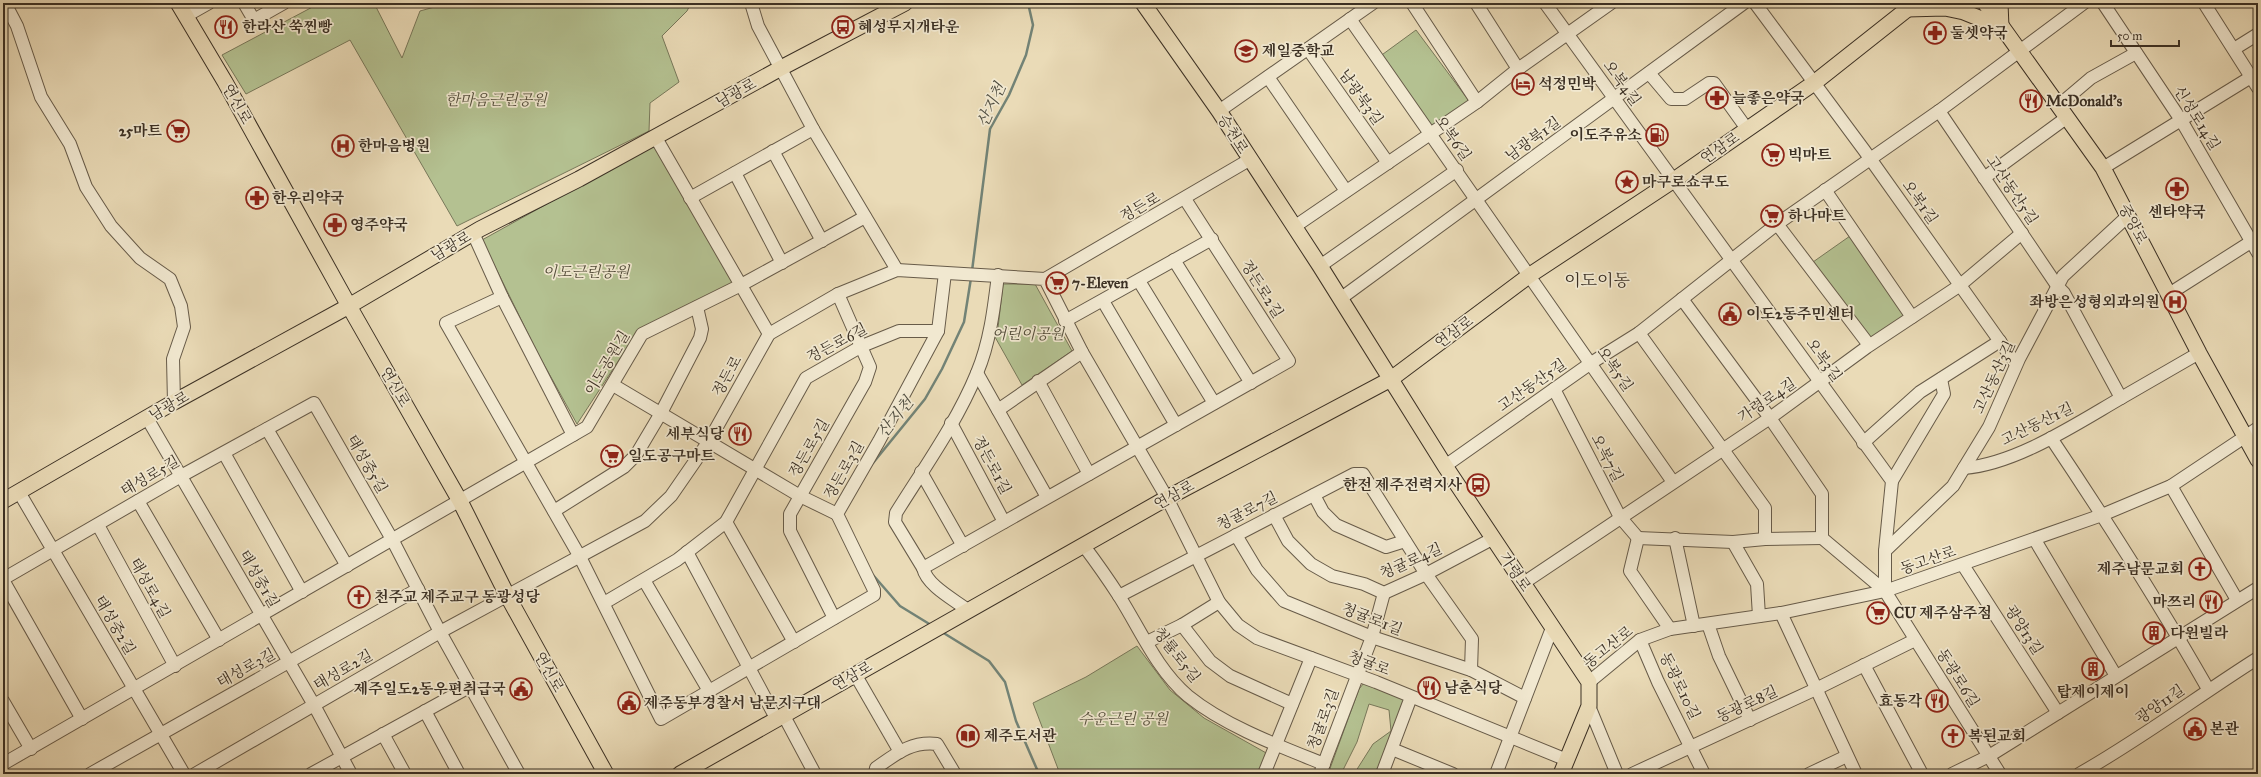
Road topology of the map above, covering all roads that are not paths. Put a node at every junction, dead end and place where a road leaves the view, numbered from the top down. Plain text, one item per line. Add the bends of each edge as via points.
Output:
1 (5, 3) edge
2 (178, 3) edge
3 (209, 3) edge
4 (244, 3) edge
5 (284, 3) edge
6 (751, 3) edge
7 (905, 3) edge
8 (1143, 3) edge
9 (1373, 3) edge
10 (1412, 3) edge
11 (1476, 3) edge
12 (1545, 3) edge
13 (1611, 3) edge
14 (1744, 3) edge
15 (1755, 3) edge
16 (1985, 3) edge
17 (2000, 3) edge
18 (2084, 3) edge
19 (2103, 3) edge
20 (1910, 5) edge
21 (2211, 6) edge
22 (186, 16) junction
23 (1350, 19) junction
24 (2001, 27) junction
25 (1567, 33) junction
26 (2258, 34) edge
27 (1308, 49) junction
28 (2234, 49) junction
29 (2018, 51) junction
30 (2136, 53) junction
31 (781, 68) junction
32 (1518, 69) junction
33 (1649, 73) junction
34 (2251, 76) junction
35 (1268, 77) junction
36 (1814, 83) junction
37 (2258, 88) edge
38 (1614, 99) junction
39 (1477, 102) junction
40 (1939, 110) junction
41 (1219, 112) junction
42 (2062, 112) junction
43 (2181, 120) junction
44 (813, 129) junction
45 (1747, 129) junction
46 (1431, 134) junction
47 (656, 138) junction
48 (773, 152) junction
49 (1870, 158) junction
50 (1249, 160) junction
51 (1388, 163) junction
52 (2103, 168) junction
53 (1457, 170) junction
54 (735, 173) junction
55 (1984, 178) junction
56 (1674, 180) junction
57 (1825, 190) junction
58 (1346, 191) junction
59 (690, 198) junction
60 (1185, 199) junction
61 (1477, 199) junction
62 (2129, 215) junction
63 (866, 217) junction
64 (1777, 224) junction
65 (1294, 227) junction
66 (473, 233) junction
67 (2022, 233) junction
68 (1212, 239) junction
69 (2255, 240) edge
70 (822, 241) junction
71 (2258, 253) edge
72 (1174, 260) junction
73 (1731, 260) junction
74 (782, 263) junction
75 (1320, 266) junction
76 (897, 270) junction
77 (942, 273) junction
78 (998, 275) junction
79 (1530, 275) junction
80 (1045, 279) junction
81 (1139, 281) junction
82 (741, 285) junction
83 (1959, 286) junction
84 (2058, 287) junction
85 (838, 294) junction
86 (2169, 294) junction
87 (502, 297) junction
88 (1340, 299) junction
89 (1682, 299) junction
90 (1102, 301) junction
91 (348, 306) junction
92 (697, 307) junction
93 (1912, 317) junction
94 (1065, 321) junction
95 (938, 331) junction
96 (1639, 333) junction
97 (769, 334) junction
98 (2000, 341) junction
99 (1869, 345) junction
100 (862, 346) junction
101 (1082, 352) junction
102 (2199, 353) junction
103 (1591, 363) junction
104 (2016, 364) junction
105 (977, 373) junction
106 (1941, 378) junction
107 (1391, 379) junction
108 (1038, 381) junction
109 (1251, 383) junction
110 (1821, 383) junction
111 (613, 385) junction
112 (1554, 389) junction
113 (2121, 398) junction
114 (174, 402) junction
115 (314, 403) joint
116 (1214, 403) junction
117 (998, 410) junction
118 (661, 413) junction
119 (147, 418) junction
120 (1770, 418) junction
121 (951, 423) junction
122 (1176, 425) junction
123 (2258, 428) edge
124 (267, 429) junction
125 (573, 435) junction
126 (2051, 438) junction
127 (2245, 438) junction
128 (709, 441) junction
129 (1863, 443) junction
130 (1136, 447) junction
131 (1723, 449) junction
132 (224, 453) junction
133 (2258, 460) edge
134 (526, 461) junction
135 (1445, 466) junction
136 (1964, 468) junction
137 (755, 469) junction
138 (921, 472) junction
139 (1089, 474) junction
140 (181, 476) junction
141 (1892, 481) junction
142 (1673, 482) junction
143 (2171, 486) junction
144 (19, 492) junction
145 (1314, 495) junction
146 (800, 496) junction
147 (1047, 497) junction
148 (1167, 498) junction
149 (460, 500) junction
150 (3, 501) edge
151 (138, 501) junction
152 (554, 511) junction
153 (837, 514) junction
154 (1274, 515) junction
155 (2102, 515) junction
156 (1620, 517) junction
157 (726, 522) junction
158 (1004, 522) junction
159 (98, 525) junction
160 (1236, 535) junction
161 (1638, 538) junction
162 (1675, 538) junction
163 (1822, 538) junction
164 (1492, 539) junction
165 (1765, 539) junction
166 (2035, 540) junction
167 (393, 541) junction
168 (1406, 541) junction
169 (1734, 542) junction
170 (963, 546) junction
171 (1084, 546) junction
172 (54, 550) junction
173 (1885, 551) junction
174 (688, 552) junction
175 (580, 556) junction
176 (1195, 556) junction
177 (1963, 565) junction
178 (347, 566) junction
179 (923, 568) junction
180 (1426, 574) junction
181 (3, 580) edge
182 (644, 580) junction
183 (1522, 584) junction
184 (2258, 588) edge
185 (418, 589) junction
186 (1885, 591) junction
187 (302, 592) junction
188 (1384, 593) junction
189 (507, 595) junction
190 (1119, 596) junction
191 (2237, 600) junction
192 (1220, 602) junction
193 (604, 603) junction
194 (966, 613) junction
195 (1781, 613) junction
196 (261, 615) junction
197 (1759, 616) junction
198 (834, 618) junction
199 (1708, 624) junction
200 (1182, 625) junction
201 (1694, 626) junction
202 (1552, 628) junction
203 (1670, 630) junction
204 (440, 632) junction
205 (1372, 637) junction
206 (2178, 637) junction
207 (219, 640) junction
208 (1640, 640) junction
209 (1915, 640) junction
210 (794, 642) junction
211 (1146, 642) junction
212 (1311, 658) junction
213 (2258, 658) edge
214 (288, 662) junction
215 (1864, 665) junction
216 (175, 666) junction
217 (750, 667) junction
218 (1471, 670) junction
219 (855, 674) junction
220 (1356, 675) junction
221 (2116, 676) junction
222 (1589, 682) junction
223 (469, 686) junction
224 (1816, 689) junction
225 (2208, 689) junction
226 (134, 690) junction
227 (708, 692) junction
228 (1411, 697) junction
229 (1525, 698) junction
230 (3, 700) edge
231 (1292, 704) junction
232 (314, 705) junction
233 (1589, 706) junction
234 (425, 711) junction
235 (2058, 713) junction
236 (780, 718) junction
237 (82, 720) junction
238 (1750, 720) junction
239 (160, 734) junction
240 (383, 734) junction
241 (1510, 736) junction
242 (1275, 744) junction
243 (1691, 747) junction
244 (31, 749) junction
245 (1392, 749) junction
246 (900, 752) junction
247 (1847, 756) junction
248 (1988, 756) junction
249 (342, 757) junction
250 (1567, 760) junction
251 (3, 764) edge
252 (1322, 769) edge
253 (90, 774) edge
254 (184, 774) edge
255 (195, 774) edge
256 (311, 774) edge
257 (351, 774) edge
258 (405, 774) edge
259 (459, 774) edge
260 (519, 774) edge
261 (606, 774) edge
262 (680, 774) edge
263 (815, 774) edge
264 (875, 774) edge
265 (955, 774) edge
266 (1264, 774) edge
267 (1382, 774) edge
268 (1453, 774) edge
269 (1496, 774) edge
270 (1561, 774) edge
271 (1618, 774) edge
272 (1632, 774) edge
273 (1704, 774) edge
274 (1809, 774) edge
275 (1856, 774) edge
276 (1922, 774) edge
277 (1952, 774) edge
278 (2000, 774) edge
279 (2079, 774) edge

1 - 114 street via 17,26 41,97 70,144 86,186 111,226 140,258 170,279 173,286 181,306 184,327 173,359
2 - 22 main road, 연신로
3 - 22 street
4 - 5 street via 254,20
6 - 31 street via 758,26
7 - 31 main road, 남광로
8 - 41 main road, 승천로
9 - 23 street
10 - 39 street
11 - 32 street
12 - 25 street, 오복4길
13 - 25 street
14 - 33 street, 남광북1길
15 - 36 street, 오복1길
16 - 24 main road, 중앙로
17 - 24 main road
18 - 29 street, 고산동산5길
19 - 30 street, 신성로14길
20 - 24 main road via 1964,12
20 - 36 main road, 연삼로
21 - 28 street
22 - 91 main road, 연신로
23 - 27 street
23 - 46 street, 오복6길
24 - 29 main road, 중앙로
25 - 32 street
25 - 38 street, 오복4길
26 - 28 street
27 - 35 street
27 - 51 street, 남광북3길
28 - 34 street
29 - 40 street, 고산동산5길
29 - 42 main road, 중앙로
30 - 42 street via 2091,78
30 - 43 street, 신성로14길
31 - 44 street
31 - 47 main road, 남광로
32 - 39 street
33 - 38 street, 남광북1길
33 - 45 street via 1671,99 1685,99 1709,83 1714,83
34 - 37 street
34 - 43 street
35 - 41 street
35 - 58 street
36 - 45 main road, 연삼로
36 - 49 street, 오복1길
38 - 56 street, 오복4길
38 - 61 street, 남광북1길
39 - 46 street
40 - 49 street, 고산동산5길
40 - 55 street, 고산동산5길
41 - 50 main road, 승천로
42 - 52 main road, 중앙로
42 - 55 street
43 - 52 street
43 - 69 street, 신성로14길
44 - 48 street
44 - 63 street
45 - 56 main road, 연삼로
46 - 51 street
46 - 53 street, 오복6길
47 - 59 street
47 - 66 main road, 남광로
48 - 54 street
48 - 70 street
49 - 57 street, 고산동산5길
49 - 83 street, 오복1길
50 - 60 street, 정든로
50 - 65 main road, 승천로
51 - 58 street
52 - 62 main road, 중앙로
53 - 61 street, 오복6길
53 - 75 street
54 - 59 street
54 - 74 street
55 - 67 street, 고산동산5길
56 - 73 street, 오복3길
56 - 79 main road, 연삼로
57 - 64 street, 고산동산5길
57 - 93 street
58 - 65 street
59 - 82 street
60 - 68 street, 정든로2길
60 - 80 street, 정든로
61 - 79 street, 오복6길
61 - 88 street, 남광북1길
62 - 84 street, 고산동산3길 via 2063,276
62 - 86 main road, 중앙로
63 - 70 street, 이도공원길
63 - 76 street
64 - 73 street, 고산동산5길
64 - 99 street
65 - 75 main road, 승천로
66 - 87 street
66 - 91 main road, 남광로
67 - 83 street, 가령로4길
67 - 84 street, 고산동산5길
68 - 72 street
68 - 109 street, 정든로2길 via 1288,361
69 - 71 street, 신성로14길
69 - 86 street
70 - 74 street, 이도공원길
72 - 81 street
72 - 109 street
73 - 89 street, 고산동산5길
73 - 110 street, 오복3길
74 - 82 street, 이도공원길
75 - 88 main road, 승천로
76 - 77 street
76 - 85 street
77 - 78 street
77 - 95 street, 정든로3길
78 - 80 street
78 - 105 street via 993,314
79 - 103 street, 오복5길
79 - 107 main road, 연삼로
80 - 94 street
81 - 90 street
81 - 116 street
82 - 92 street, 이도공원길
82 - 97 street
83 - 93 street, 가령로4길
83 - 98 street, 오복1길
84 - 104 street, 고산동산3길
84 - 113 street via 2064,293
85 - 97 street
85 - 100 street, 정든로5길
86 - 102 main road, 중앙로
87 - 125 street
87 - 134 street via 446,323
88 - 107 main road, 승천로
89 - 96 street, 고산동산5길
89 - 120 street
90 - 94 street
90 - 122 street
91 - 114 main road, 남광로
91 - 149 main road, 연신로
92 - 111 street, 이도공원길 via 642,334
92 - 118 street via 702,329 700,338
93 - 99 street, 가령로4길
94 - 101 street
95 - 100 street, 정든로6길 via 899,331
95 - 153 street, 정든로3길
96 - 103 street, 고산동산5길
96 - 131 street
97 - 128 street, 정든로
98 - 104 street, 오복1길
98 - 106 street
99 - 110 street, 가령로4길
100 - 137 street, 정든로6길 via 806,378
100 - 146 street, 정든로5길 via 870,367 865,382
101 - 108 street
101 - 130 street
102 - 113 street, 고산동산1길
102 - 127 main road, 중앙로
103 - 112 street, 고산동산5길
103 - 142 street, 오복5길
104 - 136 street, 고산동산3길 via 1989,427
105 - 117 street, 정든로1길
105 - 121 street
106 - 129 street via 1920,392
106 - 141 street via 1944,394
107 - 135 main road, 가령로
107 - 148 main road, 연삼로
108 - 117 street
108 - 139 street
109 - 116 street, 정든로2길
110 - 120 street, 가령로4길
110 - 129 street, 오복3길
111 - 118 street
111 - 125 street, 이도공원길 via 587,427
112 - 135 street, 고산동산5길
112 - 156 street, 오복7길
113 - 126 street, 고산동산1길
114 - 119 main road, 남광로
115 - 124 street, 태성로5길
115 - 167 street, 태성중5길
116 - 122 street, 정든로2길
117 - 147 street, 정든로1길
118 - 128 street
118 - 152 street via 636,454 624,467
119 - 140 street, 태성중1길
119 - 144 main road, 남광로
120 - 131 street, 가령로4길
120 - 163 street via 1822,494
121 - 138 street
121 - 158 street, 정든로1길
122 - 130 street, 정든로2길
123 - 127 street, 동고산로
124 - 132 street, 태성로5길
124 - 178 street
125 - 134 street, 이도공원길
126 - 136 street, 고산동산1길 via 1984,466
126 - 155 street
127 - 133 main road, 중앙로
127 - 143 street, 동고산로
128 - 137 street
128 - 175 street, 정든로 via 671,496 644,521
129 - 141 street, 오복3길
130 - 139 street
130 - 148 street
131 - 142 street, 가령로4길
131 - 165 street via 1765,508
132 - 140 street, 태성로5길
132 - 187 street
134 - 149 street, 이도공원길
134 - 152 street
135 - 164 main road, 가령로
136 - 173 street, 고산동산3길 via 1953,486
137 - 146 street
137 - 157 street, 정든로6길
138 - 170 street
138 - 179 street via 896,513 895,522
139 - 147 street
140 - 151 street, 태성로5길
140 - 196 street, 태성중1길
141 - 173 street
142 - 156 street, 가령로4길
143 - 155 street, 동고산로
143 - 191 street
144 - 150 main road, 남광로
144 - 172 street, 태성중2길
145 - 154 street, 청귤로7길
145 - 168 street via 1323,512 1336,525 1386,547
145 - 168 street, 청귤로7길 via 1354,474 1363,474
146 - 153 street
146 - 198 street, 정든로5길 via 790,514 790,531
147 - 158 street
148 - 171 main road, 연삼로
148 - 176 street, 청귤로
149 - 167 street
149 - 189 main road, 연신로
151 - 159 street, 태성로5길
151 - 207 street
152 - 175 street
153 - 198 street, 정든로3길 via 874,590 874,595
154 - 160 street, 청귤로7길
154 - 188 street, 청귤로4길 via 1288,541 1311,564 1332,576 1364,584
155 - 166 street, 동고산로
155 - 206 street
156 - 161 street, 오복7길
156 - 183 street, 가령로4길
157 - 174 street, 정든로6길
157 - 210 street
158 - 170 street
159 - 172 street, 태성로5길
159 - 216 street, 태성로4길
160 - 176 street, 청귤로7길
160 - 205 street, 청귤로1길 via 1257,570 1284,601
161 - 162 street
161 - 203 street via 1630,571
162 - 169 street
162 - 201 street
163 - 165 street
163 - 186 street
164 - 180 street, 청귤로4길
164 - 183 main road, 가령로
165 - 169 street
166 - 177 street, 동고산로
166 - 221 street
167 - 178 street
167 - 185 street, 태성중5길
168 - 180 street, 청귤로7길
169 - 197 street via 1758,584
170 - 179 street
171 - 190 street, 청률로5길
171 - 194 main road, 연삼로
172 - 181 street, 태성로5길
172 - 226 street, 태성중2길
173 - 186 street
174 - 182 street, 정든로6길
174 - 217 street
175 - 189 street, 정든로
175 - 193 street, 정든로3길
176 - 190 street
176 - 192 street, 청귤로
177 - 186 street, 동고산로
177 - 235 street, 광양13길
178 - 187 street
179 - 194 street via 925,575 934,585
180 - 188 street, 청귤로4길
180 - 218 street, 청귤로7길 via 1472,639
181 - 237 street
182 - 193 street, 정든로6길
182 - 227 street
183 - 202 main road, 가령로
184 - 191 street
185 - 204 street, 태성중5길
185 - 214 street, 태성로3길
186 - 195 street, 동고산로
186 - 209 street, 동광로6길
187 - 196 street
188 - 205 street, 청귤로3길
189 - 204 street, 태성로2길
189 - 261 main road, 연신로
190 - 211 street, 청률로5길
191 - 206 street
192 - 200 street
192 - 212 street, 청귤로 via 1238,625 1257,638
193 - 227 street, 정든로3길 via 661,719
194 - 219 main road, 연삼로
195 - 197 street, 동고산로
195 - 224 street
196 - 207 street
196 - 214 street, 태성중1길
197 - 199 street, 동고산로
198 - 210 street, 정든로3길
199 - 201 street, 동고산로
199 - 238 street via 1719,656
200 - 211 street
200 - 231 street via 1210,661 1230,676
201 - 203 street, 동고산로
202 - 222 main road, 가령로
202 - 229 street
203 - 208 street, 동고산로
204 - 223 street
204 - 232 street, 태성로2길
205 - 218 street, 청귤로1길
205 - 220 street, 청귤로3길
206 - 221 street
206 - 225 street
207 - 216 street
208 - 222 street, 동고산로
208 - 243 street, 동광로10길
209 - 215 street
209 - 248 street, 동광로6길
210 - 217 street, 정든로3길
211 - 242 street, 청률로5길 via 1165,670 1187,695 1214,714
212 - 220 street, 청귤로
212 - 231 street
213 - 225 street, 광양11길
214 - 232 street, 태성중1길
214 - 239 street, 태성로3길
215 - 224 street
215 - 276 street
216 - 226 street
217 - 227 street, 정든로3길
217 - 236 street
218 - 229 street, 청귤로1길
219 - 236 main road, 연삼로
219 - 246 street
220 - 228 street, 청귤로
220 - 252 street, 청귤로3길
221 - 235 street
222 - 233 main road
223 - 234 street
223 - 260 street
224 - 238 street, 동광로8길
224 - 247 street
225 - 279 street, 광양11길 via 2120,751
226 - 237 street
226 - 239 street, 태성중2길
228 - 241 street, 청귤로
228 - 245 street
229 - 241 street
230 - 244 street
231 - 242 street
232 - 249 street, 태성중1길
232 - 255 street, 태성로2길
233 - 250 main road
233 - 271 street
234 - 240 street
234 - 259 street
235 - 248 street
236 - 262 main road, 연삼로
236 - 263 street
237 - 244 street
238 - 243 street, 동광로8길
239 - 253 street, 태성로3길
239 - 254 street, 태성중2길
240 - 249 street
240 - 258 street
241 - 250 street, 청귤로
241 - 269 street
242 - 252 street, 청률로5길
242 - 266 street
243 - 272 street
243 - 273 street, 동광로10길
244 - 251 street
245 - 267 street
245 - 268 street
246 - 264 street via 876,768
246 - 265 street via 922,742 937,744
247 - 274 street
247 - 275 street
248 - 277 street
248 - 278 street, 동광로6길
249 - 256 street
249 - 257 street, 태성중1길
250 - 270 main road

